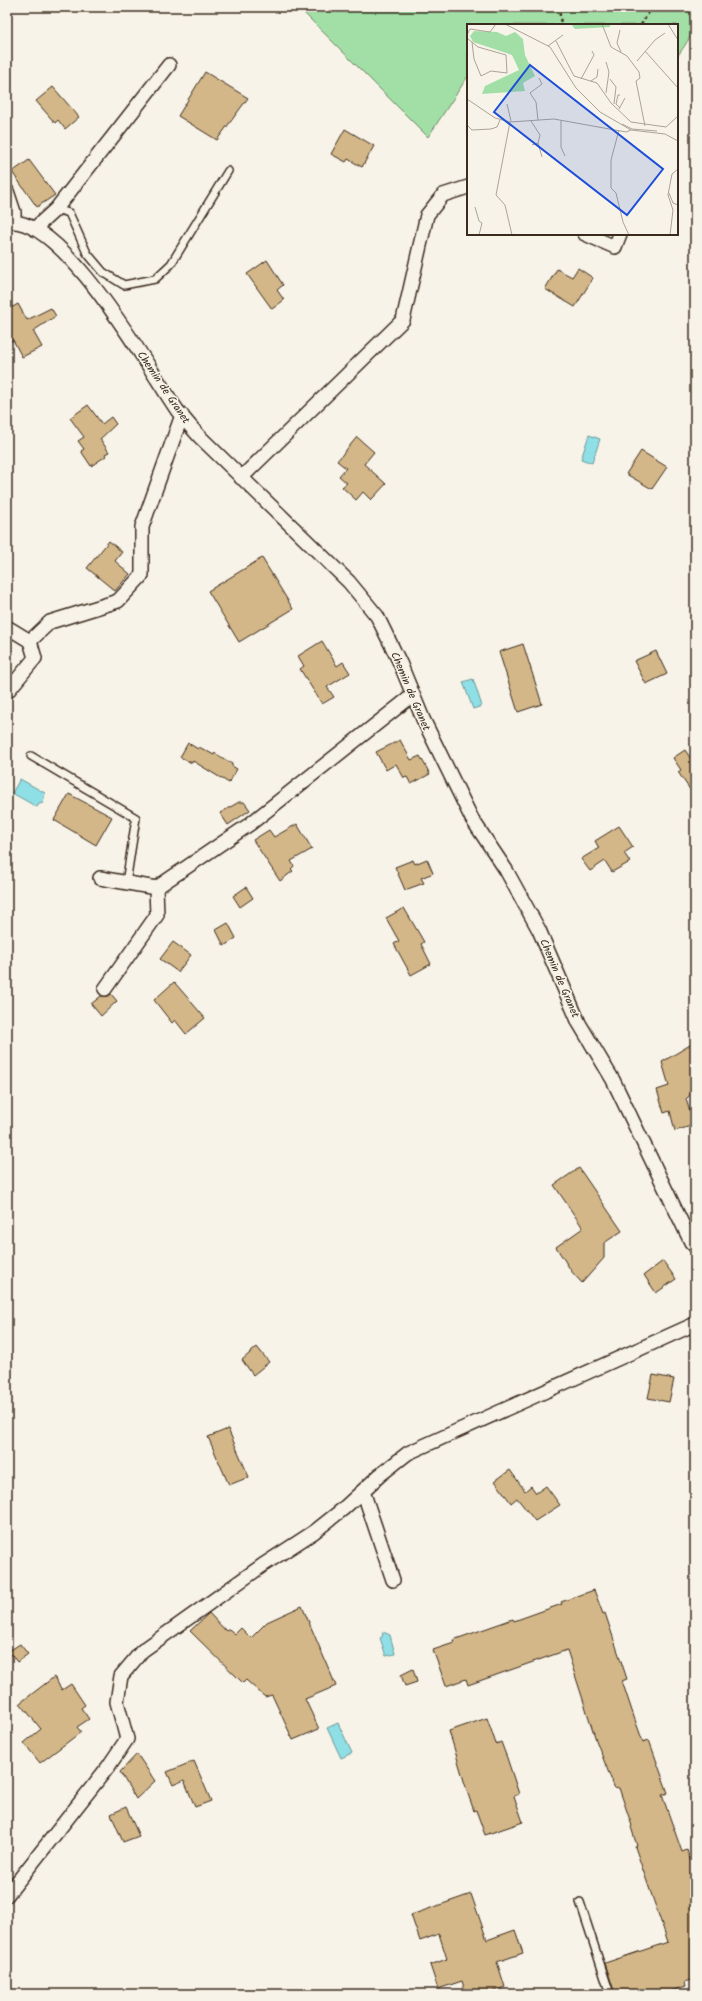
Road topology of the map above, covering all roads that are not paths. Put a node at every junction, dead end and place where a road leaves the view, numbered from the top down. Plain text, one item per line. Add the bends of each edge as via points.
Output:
1 (169, 65) dead end
2 (228, 171) dead end
3 (467, 187) edge
4 (7, 191) edge
5 (56, 209) junction
6 (10, 222) edge
7 (34, 229) junction
8 (586, 235) edge
9 (620, 235) edge
10 (182, 415) junction
11 (241, 478) junction
12 (7, 627) edge
13 (30, 641) junction
14 (7, 692) edge
15 (413, 695) junction
16 (32, 756) dead end
17 (100, 878) dead end
18 (126, 883) junction
19 (156, 888) junction
20 (105, 989) dead end
21 (695, 1246) edge
22 (695, 1324) edge
23 (363, 1491) junction
24 (393, 1580) dead end
25 (7, 1895) edge
26 (580, 1902) dead end
27 (610, 1994) edge

1 - 5 street
2 - 5 lane via 171,264 155,279 124,285 103,272 87,253 69,213
3 - 11 street via 442,195 427,215 403,320
4 - 6 street, Chemin de Granet via 14,212
5 - 7 street
6 - 7 street, Chemin de Granet
7 - 10 street, Chemin de Granet via 48,237 80,268
8 - 9 street via 615,247
10 - 11 street, Chemin de Granet via 198,436
10 - 13 street via 142,527 142,575 118,601 50,622
11 - 15 street, Chemin de Granet via 349,582 377,616
12 - 13 street
13 - 14 street via 35,658
15 - 19 street via 250,824
15 - 21 street, Chemin de Granet via 472,819 506,870 539,930 579,1023 613,1080
16 - 18 lane via 136,818
17 - 18 street
18 - 19 street
19 - 20 street via 157,915
22 - 23 street via 408,1453
23 - 24 street
23 - 25 street via 314,1532 142,1651 120,1676 117,1702 127,1739 108,1767
26 - 27 lane

